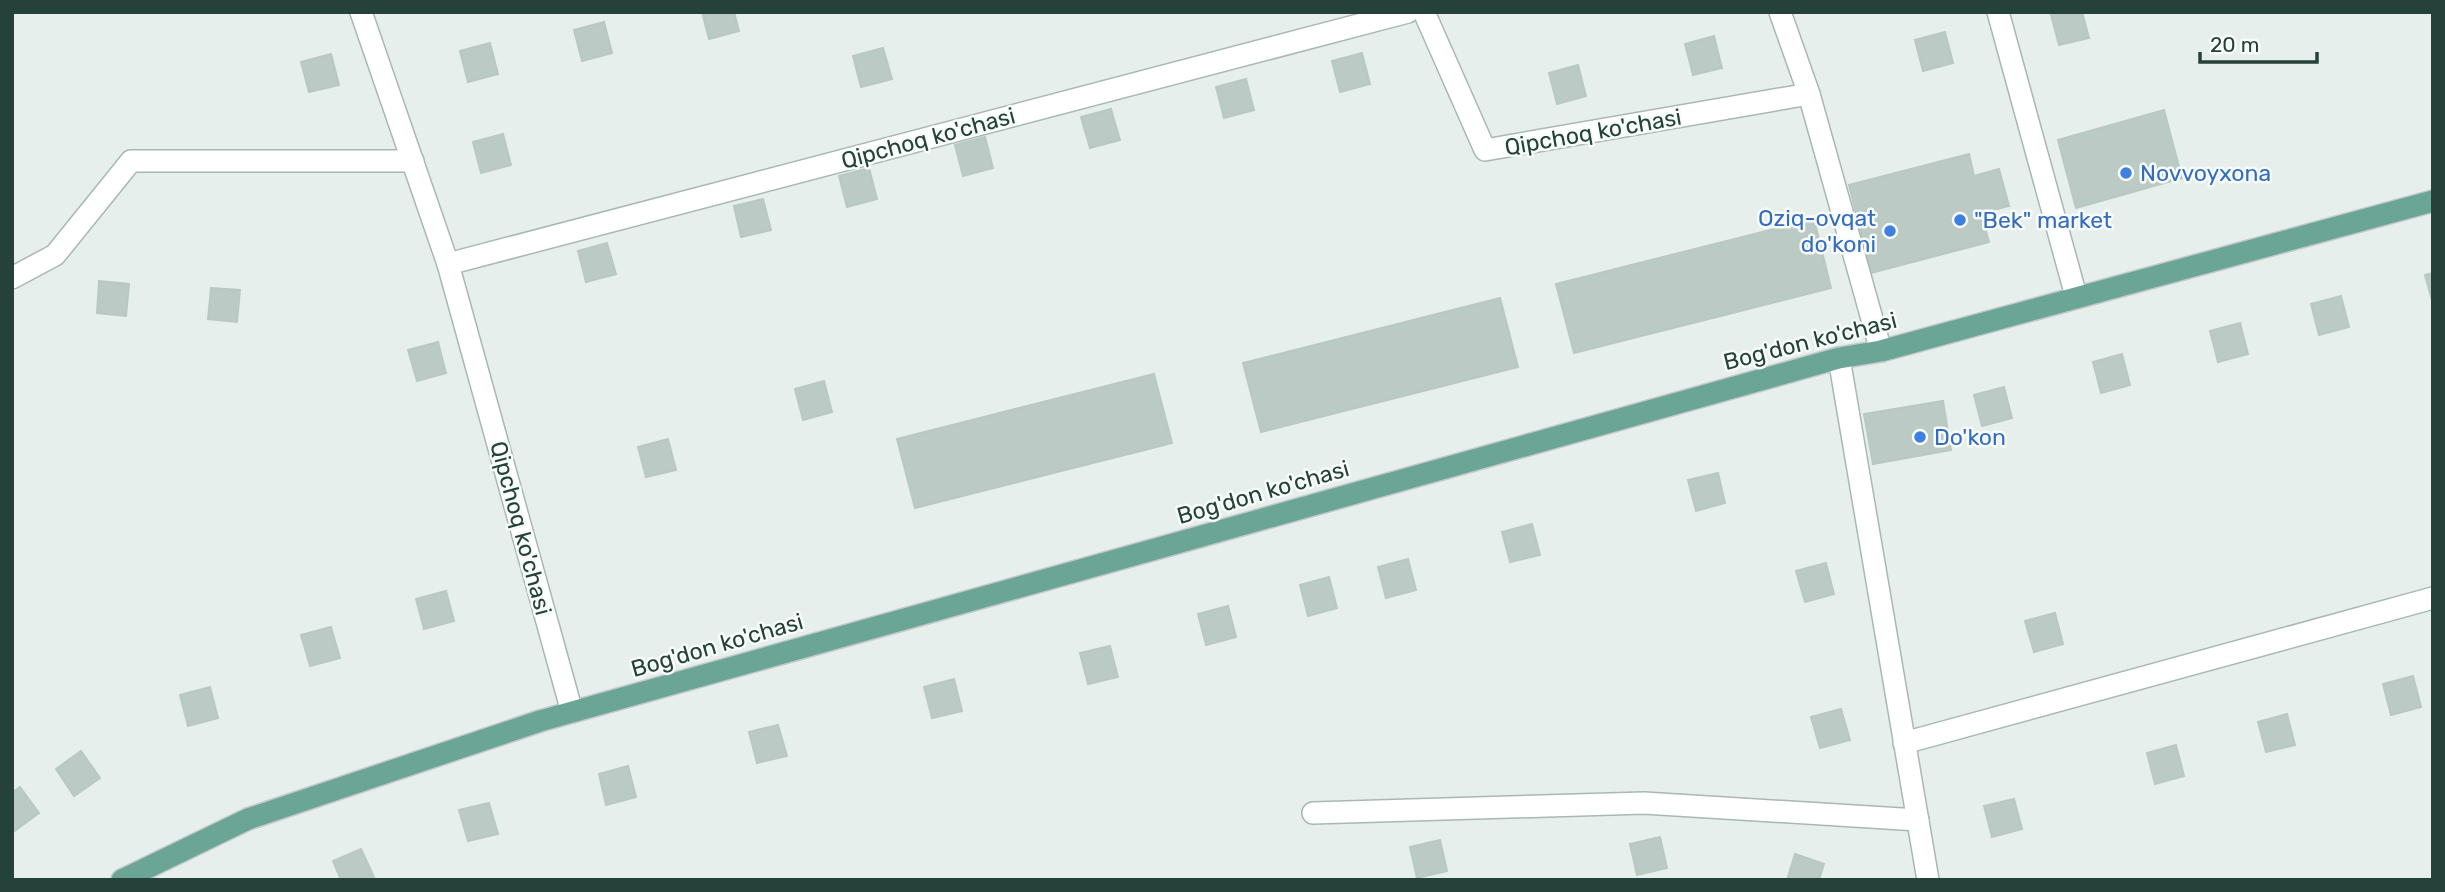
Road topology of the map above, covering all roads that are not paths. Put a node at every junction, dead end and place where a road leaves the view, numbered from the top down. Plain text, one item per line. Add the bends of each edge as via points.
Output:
1 (361, 12) edge
2 (1408, 12) edge
3 (1424, 12) edge
4 (1780, 12) edge
5 (1998, 12) edge
6 (1809, 94) junction
7 (413, 161) junction
8 (2433, 201) edge
9 (447, 264) junction
10 (12, 278) edge
11 (2076, 296) junction
12 (1881, 351) junction
13 (1839, 358) junction
14 (2433, 598) edge
15 (572, 712) junction
16 (1905, 743) junction
17 (1314, 813) dead end
18 (1918, 820) junction
19 (122, 880) edge
20 (1928, 880) edge

1 - 7 street, Qipchoq ko'chasi
2 - 9 street, Qipchoq ko'chasi
3 - 6 street, Qipchoq ko'chasi via 1485,150
4 - 6 street
5 - 11 street
6 - 12 street
7 - 9 street, Qipchoq ko'chasi
7 - 10 street via 131,161 55,255
8 - 11 main road, Bog'don ko'chasi
9 - 15 street, Qipchoq ko'chasi
11 - 12 main road, Bog'don ko'chasi
12 - 13 main road, Bog'don ko'chasi
13 - 15 main road, Bog'don ko'chasi
13 - 16 street
14 - 16 street
15 - 19 main road, Bog'don ko'chasi via 248,819
16 - 18 street
17 - 18 street via 1644,803
18 - 20 street

